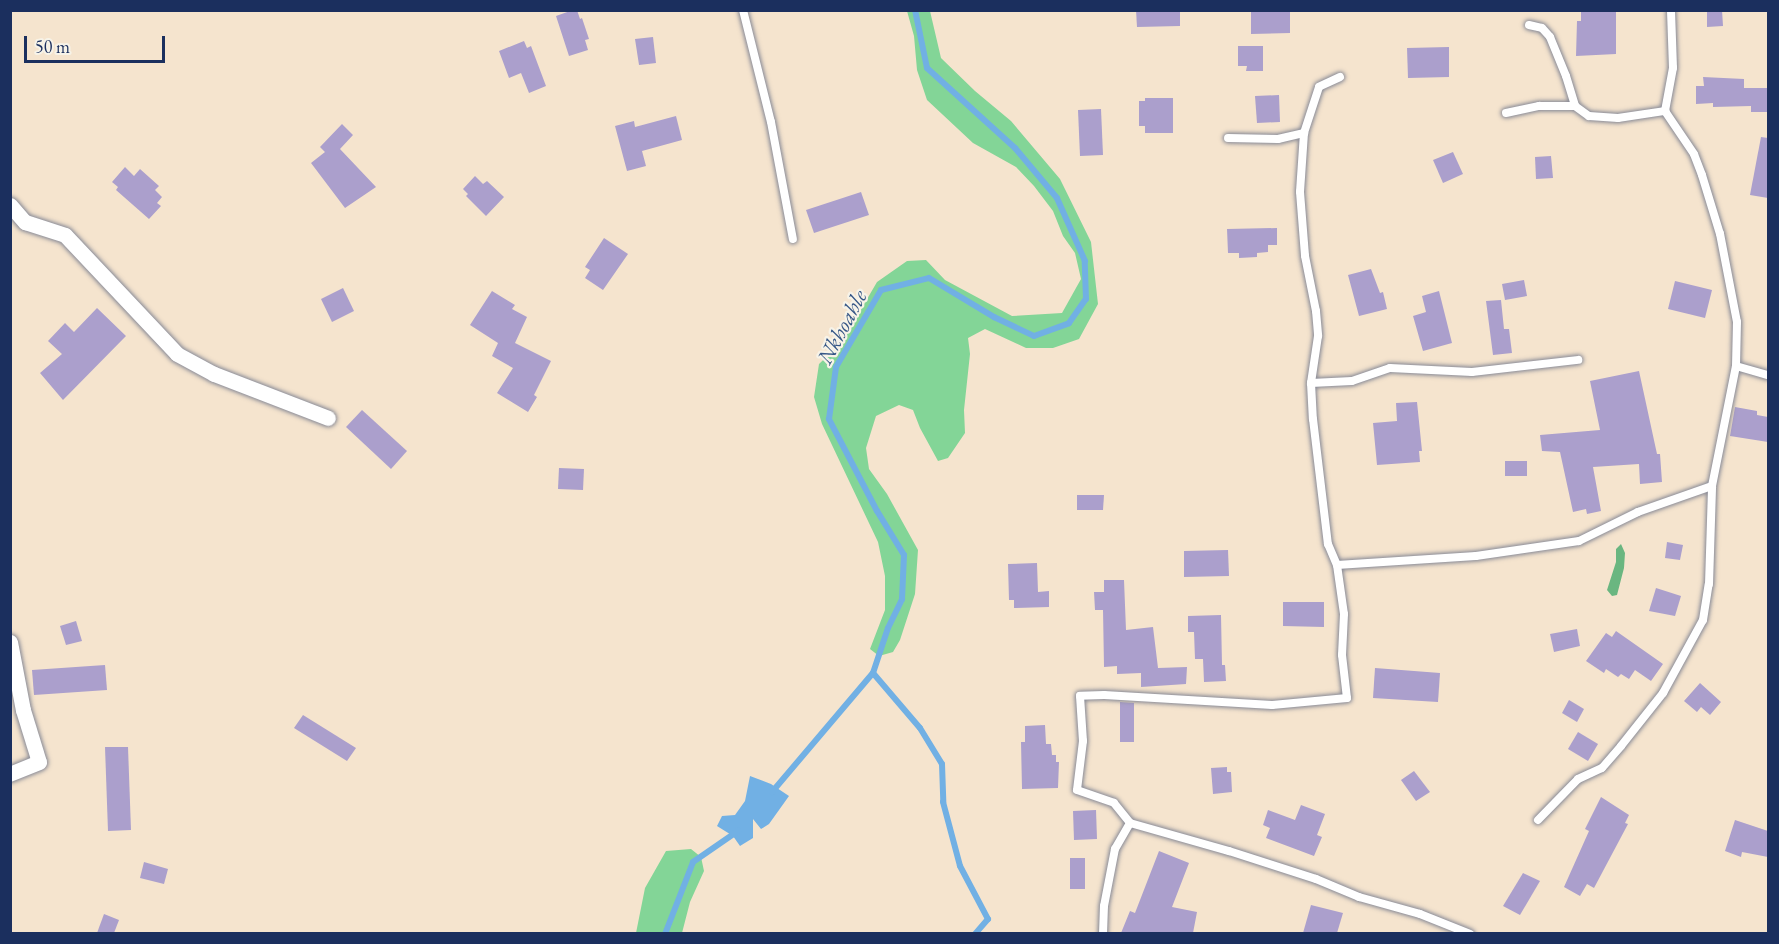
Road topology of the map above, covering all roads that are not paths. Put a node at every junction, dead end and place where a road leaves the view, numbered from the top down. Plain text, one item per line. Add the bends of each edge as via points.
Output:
1 (743, 10) edge
2 (1671, 10) edge
3 (1528, 25) dead end
4 (1340, 77) dead end
5 (1575, 106) junction
6 (1665, 111) junction
7 (1506, 114) dead end
8 (1304, 133) junction
9 (1228, 138) dead end
10 (10, 205) edge
11 (793, 239) dead end
12 (1578, 360) dead end
13 (1736, 366) junction
14 (1768, 375) edge
15 (1311, 383) junction
16 (328, 418) dead end
17 (1712, 486) junction
18 (1337, 565) junction
19 (10, 642) edge
20 (10, 774) edge
21 (1538, 820) dead end
22 (1130, 823) junction
23 (1103, 933) edge
24 (1470, 933) edge

1 - 11 lane via 771,122
2 - 6 lane via 1673,68
3 - 5 lane via 1542,28 1550,37
4 - 8 lane via 1319,87
5 - 6 lane via 1589,116 1618,118
5 - 7 lane via 1539,106
6 - 13 lane via 1694,154 1720,234 1737,322
8 - 9 lane via 1278,139
8 - 15 lane via 1300,192 1318,336
10 - 16 street via 25,222 65,235 177,354 214,374
12 - 15 lane via 1472,372 1390,368 1352,381
13 - 14 lane
13 - 17 lane
15 - 18 lane via 1328,544
17 - 18 lane via 1638,512 1579,541 1476,556
17 - 21 lane via 1709,584 1700,626 1663,693 1621,746 1602,768 1578,779
18 - 22 lane via 1344,614 1342,655 1347,698 1272,705 1080,696 1083,741 1077,789 1114,803
19 - 20 street via 23,710 39,762
22 - 23 lane via 1115,849
22 - 24 lane via 1229,850

